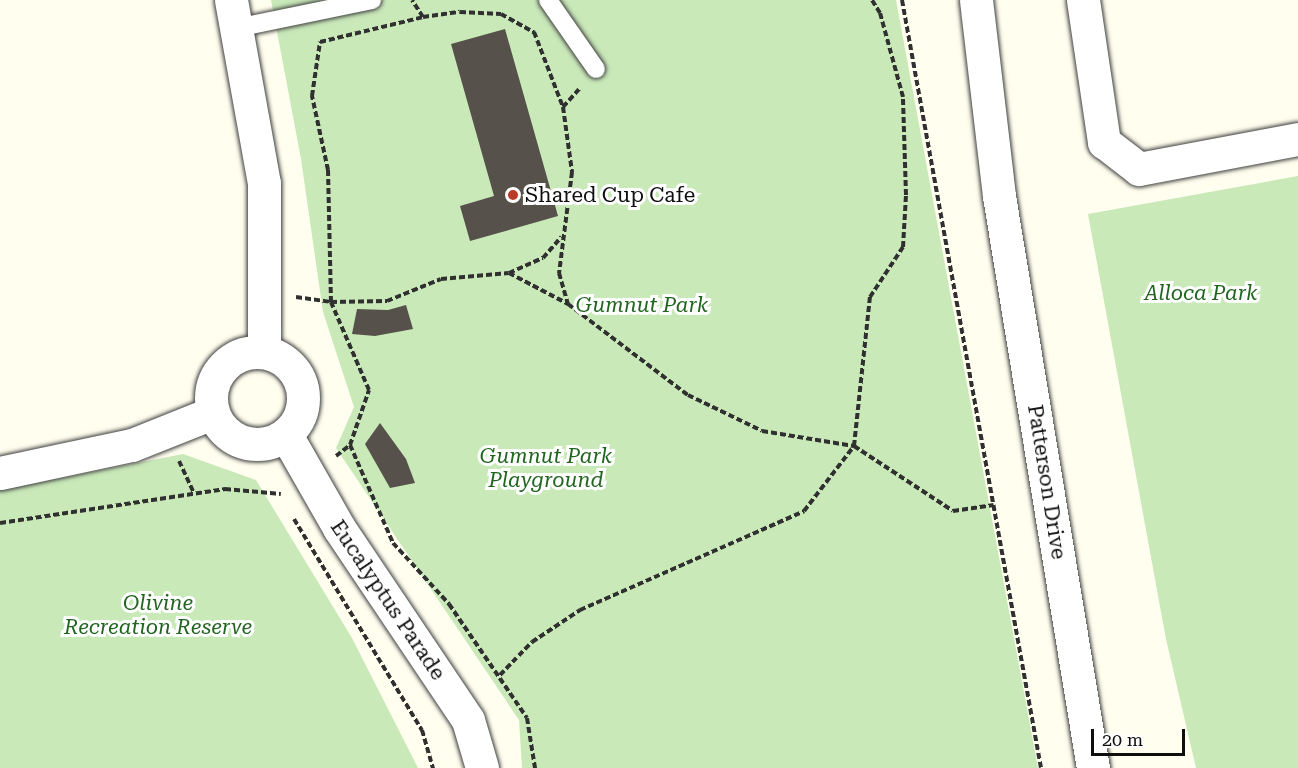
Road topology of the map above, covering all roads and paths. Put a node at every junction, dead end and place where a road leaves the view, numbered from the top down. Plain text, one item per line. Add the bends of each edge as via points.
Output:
1 (372, 0) edge
2 (412, 0) edge
3 (548, 0) edge
4 (872, 0) edge
5 (902, 0) edge
6 (954, 0) edge
7 (976, 0) edge
8 (1083, 0) edge
9 (233, 14) edge
10 (423, 16) junction
11 (596, 69) dead end
12 (1298, 139) edge
13 (999, 196) junction
14 (562, 236) junction
15 (509, 273) junction
16 (264, 293) junction
17 (330, 302) junction
18 (568, 304) junction
19 (264, 351) junction
20 (212, 412) junction
21 (286, 435) junction
22 (350, 445) junction
23 (854, 446) junction
24 (0, 473) edge
25 (310, 477) junction
26 (280, 493) junction
27 (285, 503) dead end
28 (994, 505) junction
29 (290, 512) dead end
30 (0, 523) edge
31 (500, 675) junction
32 (433, 768) edge
33 (482, 768) edge
34 (535, 768) edge
35 (1041, 768) edge
36 (1093, 768) edge

1 - 9 lane
2 - 10 path
3 - 11 lane
4 - 23 path via 880,13 903,98 906,195 903,247 870,297
5 - 28 path
6 - 13 street, Patterson Drive
7 - 13 street, Patterson Drive
8 - 12 street via 1104,142 1139,169
9 - 16 street via 264,183
10 - 14 path via 460,12 501,14 534,33 563,107 572,172
10 - 17 path via 320,42 312,96 328,170
13 - 36 street, Patterson Drive
14 - 15 path via 543,258
14 - 18 path via 559,273
15 - 17 path via 441,279 387,301
15 - 18 path
16 - 17 path
16 - 19 street
17 - 22 path via 369,390
18 - 23 path via 688,395 762,431
19 - 20 street via 235,357 222,367 212,389
19 - 21 street via 292,367 303,387 299,420
20 - 21 street via 225,432 239,441 255,445
20 - 24 street via 132,445
21 - 25 street, Eucalyptus Parade
22 - 25 path
22 - 31 path via 393,543 449,604
23 - 28 path via 953,511
23 - 31 path via 804,511 580,610 532,642
25 - 26 path
25 - 33 street, Eucalyptus Parade via 339,528 468,720
26 - 27 path
26 - 30 path via 225,489
28 - 35 path
29 - 32 path via 309,550 422,730
31 - 34 path via 527,718

